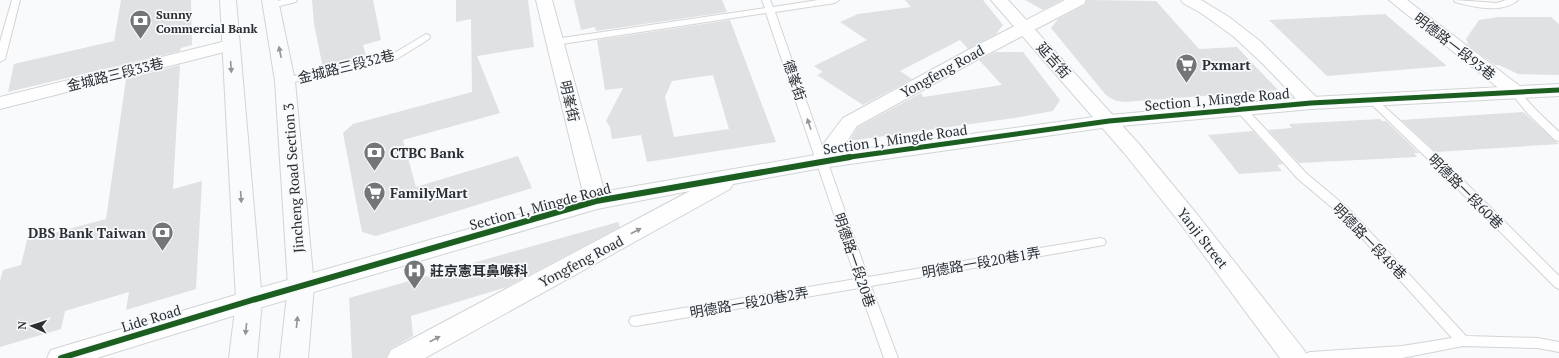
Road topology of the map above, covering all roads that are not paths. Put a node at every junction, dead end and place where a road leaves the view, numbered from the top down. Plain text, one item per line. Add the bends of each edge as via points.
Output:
1 (16, 0) edge
2 (228, 0) edge
3 (293, 0) edge
4 (544, 0) edge
5 (766, 0) edge
6 (835, 0) edge
7 (999, 0) edge
8 (1078, 0) edge
9 (1189, 0) edge
10 (1397, 0) edge
11 (1458, 0) edge
12 (1514, 0) edge
13 (270, 2) edge
14 (770, 10) junction
15 (1024, 28) junction
16 (426, 37) dead end
17 (555, 42) junction
18 (230, 45) junction
19 (1, 54) edge
20 (285, 81) junction
21 (1559, 90) edge
22 (1514, 91) junction
23 (1371, 99) junction
24 (0, 103) edge
25 (1311, 103) junction
26 (1240, 108) junction
27 (1108, 121) junction
28 (1559, 138) edge
29 (822, 161) junction
30 (740, 175) junction
31 (596, 201) junction
32 (1100, 242) dead end
33 (862, 282) junction
34 (1559, 284) edge
35 (301, 286) junction
36 (249, 301) junction
37 (636, 321) dead end
38 (1463, 341) junction
39 (1559, 347) edge
40 (61, 358) edge
41 (243, 358) edge
42 (294, 358) edge
43 (401, 358) edge
44 (891, 358) edge
45 (1295, 358) edge
46 (1310, 358) edge

1 - 19 lane
2 - 18 main road
3 - 13 lane
4 - 17 street, 明峯街
5 - 14 lane, 德峯街
6 - 14 lane
7 - 15 street, 延吉街
8 - 15 street, Yongfeng Road
9 - 25 street via 1202,6 1260,50
10 - 22 street, 明德路一段93巷
11 - 12 lane via 1498,6
20 -> 13 main road, Jincheng Road Section 3
14 - 17 lane
29 -> 14 lane, 德峯街
15 - 27 street, 延吉街
15 - 29 street, Yongfeng Road via 850,122
16 - 20 lane, 金城路三段32巷 via 394,57
17 - 31 street, 明峯街
18 - 24 street, 金城路三段33巷
18 -> 36 main road
20 - 35 main road, Jincheng Road Section 3
21 - 22 street, Section 1, Mingde Road
22 - 23 street, Section 1, Mingde Road
22 - 28 lane
23 - 25 street, Section 1, Mingde Road
23 - 34 lane, 明德路一段60巷 via 1440,164
25 - 26 street, Section 1, Mingde Road
26 - 27 street, Section 1, Mingde Road
26 - 38 lane, 明德路一段48巷 via 1302,176 1346,213
27 - 29 street, Section 1, Mingde Road
27 - 45 street, Yanji Street via 1188,218
29 - 30 street, Section 1, Mingde Road
29 - 33 lane, 明德路一段20巷
30 - 31 street, Section 1, Mingde Road
43 -> 30 street, Yongfeng Road
31 - 35 street, Section 1, Mingde Road
32 - 33 lane, 明德路一段20巷1弄
33 - 37 lane, 明德路一段20巷2弄
33 - 44 lane, 明德路一段20巷
35 - 36 street, Section 1, Mingde Road
42 -> 35 main road, Jincheng Road Section 3
36 - 40 street, Lide Road
36 -> 41 main road
38 - 39 lane via 1538,343
38 - 46 lane via 1402,352

